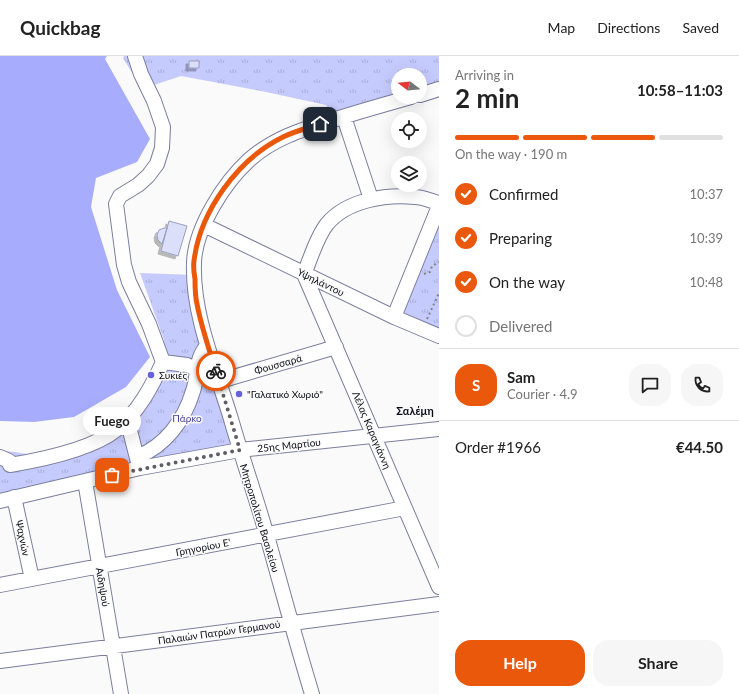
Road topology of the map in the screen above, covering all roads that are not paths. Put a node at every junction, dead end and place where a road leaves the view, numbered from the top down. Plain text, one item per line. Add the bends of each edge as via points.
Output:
1 (135, 56) edge
2 (439, 89) edge
3 (427, 92) edge
4 (391, 103) edge
5 (344, 117) junction
6 (371, 199) junction
7 (439, 202) edge
8 (439, 206) edge
9 (204, 225) junction
10 (304, 274) junction
11 (394, 317) junction
12 (439, 336) edge
13 (208, 345) junction
14 (336, 347) junction
15 (163, 362) junction
16 (198, 370) junction
17 (220, 381) junction
18 (127, 419) junction
19 (439, 429) edge
20 (374, 436) junction
21 (240, 450) junction
22 (0, 457) edge
23 (138, 463) junction
24 (85, 481) junction
25 (14, 497) junction
26 (0, 501) edge
27 (405, 508) junction
28 (267, 534) junction
29 (99, 566) junction
30 (32, 579) junction
31 (0, 586) edge
32 (439, 587) edge
33 (439, 604) edge
34 (290, 623) junction
35 (113, 647) junction
36 (0, 661) edge
37 (121, 694) edge
38 (312, 694) edge

1 - 15 street via 163,127 162,148 157,164 148,176 120,196 116,204 124,265 129,282
2 - 3 street
4 - 5 street, Μητροπολίτου Βασιλείου
5 - 6 street
5 - 9 street, Μητροπολίτου Βασιλείου via 297,131 269,145 233,178 216,200
6 - 7 street via 416,197
6 - 10 street via 338,214 328,224 319,237
8 - 11 street
9 - 10 street, Υψηλάντου
9 - 13 street, Μητροπολίτου Βασιλείου via 194,262 197,303
10 - 11 street, Υψηλάντου
10 - 14 street, Λέλας Καραγιάννη
11 - 12 street, Υψηλάντου
13 - 16 street via 200,356
13 - 17 street, Μητροπολίτου Βασιλείου
14 - 17 street, Φουσσαρά
14 - 20 street, Λέλας Καραγιάννη
15 - 16 street via 187,365
15 - 18 street via 147,394
16 - 23 street via 188,405 179,421 168,436
17 - 21 street, Μητροπολίτου Βασιλείου
18 - 22 street via 100,440 76,449 10,465 9,461
18 - 23 street
19 - 20 street, 25ης Μαρτίου
20 - 21 street, 25ης Μαρτίου
20 - 27 street, Λέλας Καραγιάννη
21 - 23 street, 25ης Μαρτίου
21 - 28 street, Μητροπολίτου Βασιλείου
23 - 24 street, 25ης Μαρτίου
24 - 25 street, 25ης Μαρτίου
24 - 29 street, Αιδηψού
25 - 26 street, 25ης Μαρτίου
25 - 30 street, Ψαχνών
27 - 28 street, Γρηγορίου Ε'
27 - 32 street, Λέλας Καραγιάννη
28 - 29 street, Γρηγορίου Ε'
28 - 34 street, Μητροπολίτου Βασιλείου
29 - 30 street, Γρηγορίου Ε'
29 - 35 street, Αιδηψού
30 - 31 street, Γρηγορίου Ε'
33 - 34 street, Παλαιών Πατρών Γερμανού
34 - 35 street, Παλαιών Πατρών Γερμανού
34 - 38 street, Μητροπολίτου Βασιλείου
35 - 36 street, Παλαιών Πατρών Γερμανού
35 - 37 street, Αιδηψού

